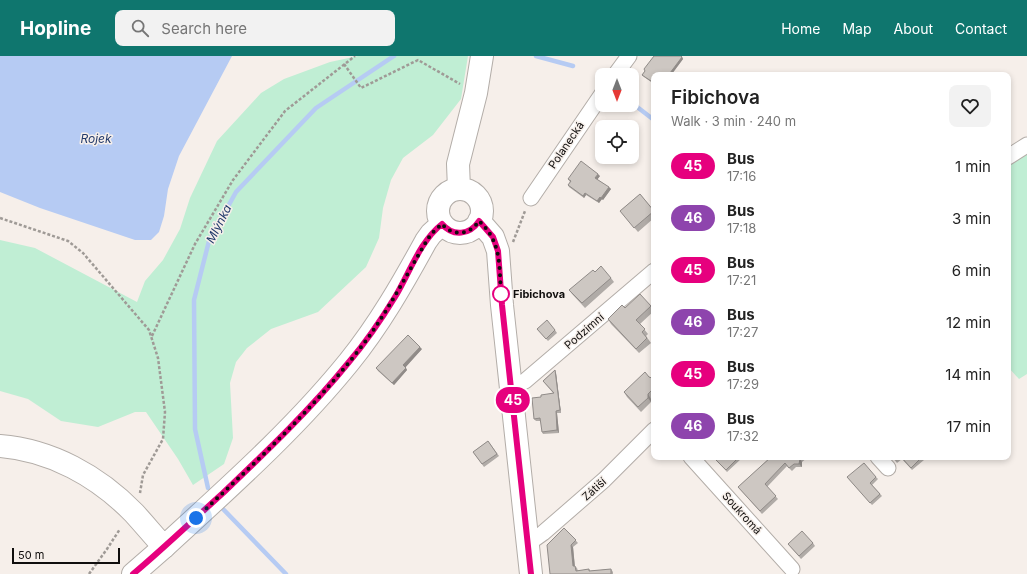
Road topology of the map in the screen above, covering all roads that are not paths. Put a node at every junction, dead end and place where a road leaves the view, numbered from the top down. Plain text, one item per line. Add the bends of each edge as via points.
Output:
1 (482, 56) edge
2 (629, 56) edge
3 (620, 68) edge
4 (595, 104) edge
5 (1027, 145) edge
6 (1011, 155) edge
7 (459, 189) junction
8 (531, 198) road end
9 (479, 221) junction
10 (442, 224) junction
11 (651, 274) edge
12 (511, 388) junction
13 (651, 433) edge
14 (0, 446) edge
15 (694, 460) edge
16 (881, 460) edge
17 (888, 468) dead end
18 (529, 542) junction
19 (164, 547) junction
20 (792, 569) dead end
21 (133, 574) edge
22 (532, 574) edge

1 - 7 main road via 458,164
2 - 3 street
4 - 8 street, Polanecká
5 - 6 street
7 - 9 main road via 471,192 478,200 481,209
7 - 10 main road via 446,194 440,201 438,211
9 - 10 main road via 470,231 460,233 450,231
9 - 12 main road via 493,237 498,251 505,252 502,305
10 - 19 main road via 431,234 369,336 327,388 248,469
11 - 12 street, Podzimní via 525,381
12 - 18 main road
13 - 18 street, Zátiší via 604,480
14 - 19 main road via 32,451 74,467 106,488 133,512
15 - 20 street, Soukromá
16 - 17 street
18 - 22 main road
19 - 21 main road

